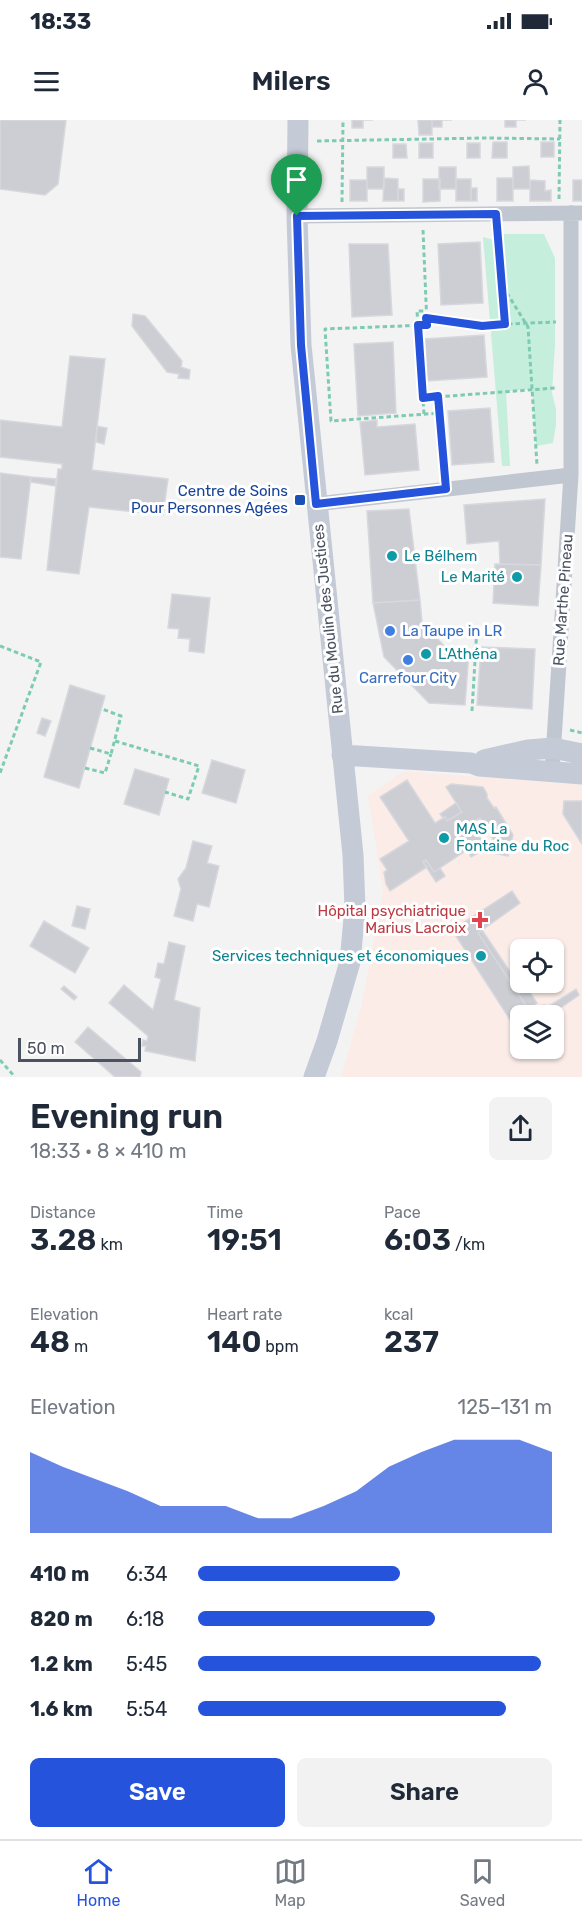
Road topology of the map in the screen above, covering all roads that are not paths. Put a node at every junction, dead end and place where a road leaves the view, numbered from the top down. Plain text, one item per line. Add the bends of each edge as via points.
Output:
1 (298, 120) edge
2 (571, 213) edge
3 (297, 216) junction
4 (571, 475) junction
5 (316, 504) junction
6 (553, 748) junction
7 (582, 754) edge
8 (342, 755) junction
9 (471, 764) junction
10 (552, 772) junction
11 (582, 774) edge
12 (314, 1077) edge

1 - 3 street, Rue du Moulin des Justices
2 - 3 street
2 - 4 street, Rue Marthe Pineau
3 - 5 street, Rue du Moulin des Justices via 301,345
4 - 5 street
4 - 6 street, Rue Marthe Pineau
5 - 8 street, Rue du Moulin des Justices
6 - 7 street
6 - 9 street
6 - 10 street, Rue Marthe Pineau
8 - 9 street
8 - 12 street, Rue du Moulin des Justices via 355,908 350,962
9 - 10 street
10 - 11 street

